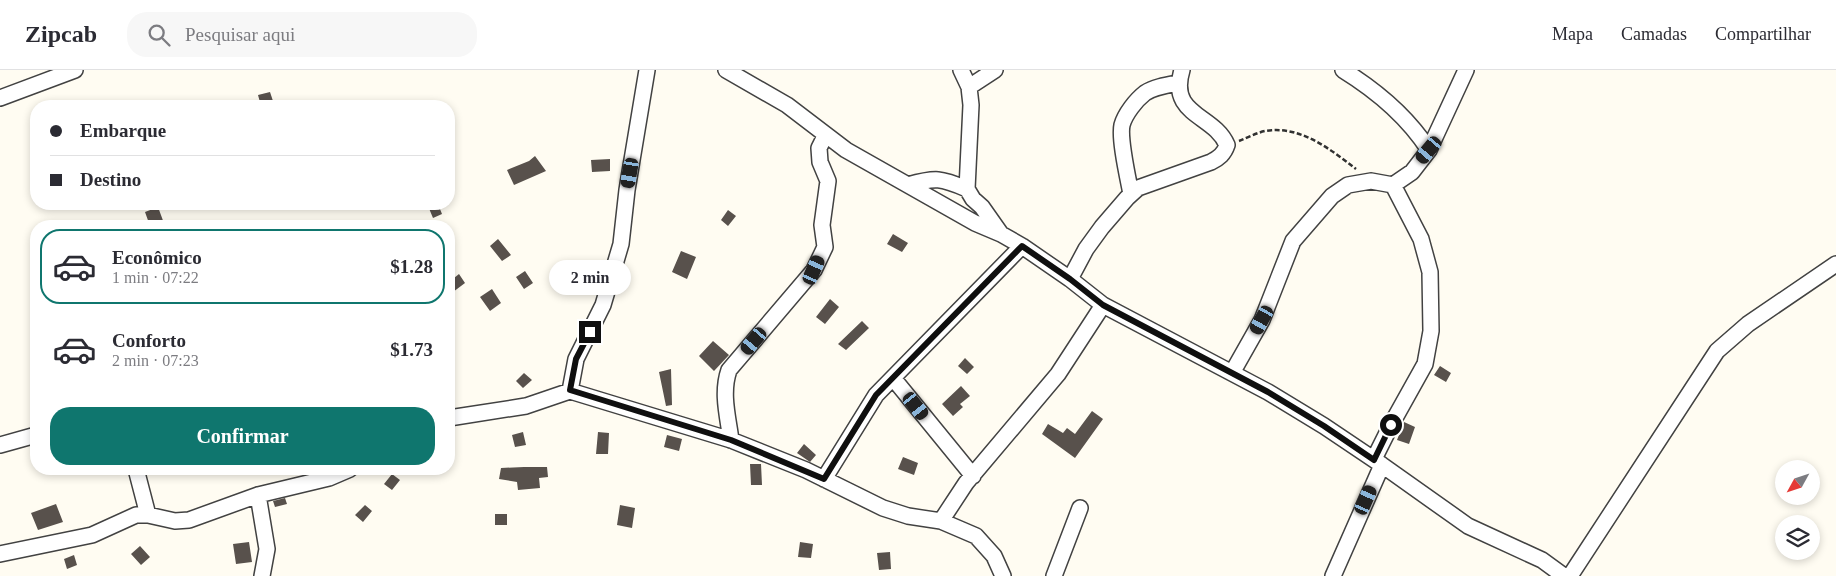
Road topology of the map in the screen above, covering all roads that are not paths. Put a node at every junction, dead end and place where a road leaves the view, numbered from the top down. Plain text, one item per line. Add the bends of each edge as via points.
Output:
1 (75, 70) edge
2 (647, 70) edge
3 (726, 70) edge
4 (961, 70) edge
5 (994, 70) edge
6 (1343, 70) edge
7 (1466, 70) edge
8 (1180, 76) edge
9 (969, 87) junction
10 (0, 98) edge
11 (825, 136) junction
12 (1429, 150) junction
13 (908, 185) junction
14 (1393, 185) junction
15 (967, 189) junction
16 (1131, 194) junction
17 (1001, 234) junction
18 (1022, 246) junction
19 (1836, 264) edge
20 (1070, 279) junction
21 (1103, 305) junction
22 (1232, 373) junction
23 (893, 378) junction
24 (570, 390) junction
25 (455, 417) edge
26 (30, 437) edge
27 (731, 440) junction
28 (0, 445) edge
29 (1378, 462) junction
30 (138, 475) edge
31 (336, 475) edge
32 (973, 476) junction
33 (824, 479) junction
34 (258, 494) junction
35 (1080, 508) dead end
36 (148, 515) junction
37 (941, 521) junction
38 (0, 554) edge
39 (262, 576) edge
40 (1003, 576) edge
41 (1054, 576) edge
42 (1333, 576) edge
43 (1564, 576) edge
44 (1570, 576) edge

1 - 10 street
2 - 24 street via 621,244 603,305 576,359
3 - 11 street via 787,105
4 - 9 street
5 - 9 street
6 - 12 street via 1372,88 1394,108
7 - 12 street
8 - 16 street via 1145,93 1131,107 1122,125
8 - 16 street via 1178,91 1184,102 1224,138 1226,151 1211,162 1138,188
9 - 15 street
11 - 13 street
11 - 27 street via 819,148 820,162 828,182 822,225 824,247 814,270 729,370 725,394
12 - 14 street via 1412,172
13 - 15 street via 927,179 943,179
13 - 17 street via 975,224
14 - 22 street via 1371,181 1348,185 1332,196 1293,241 1262,320
14 - 29 street via 1422,239 1430,272 1431,331 1426,364 1391,425
15 - 17 street
16 - 20 street via 1086,249
17 - 18 street
18 - 20 street
18 - 23 street
19 - 44 street via 1748,324 1717,352
20 - 21 street
21 - 22 street
21 - 32 street via 1058,374
22 - 29 street via 1308,416
23 - 32 street
23 - 33 street via 876,395
24 - 25 street via 526,406
24 - 27 street
26 - 28 street
27 - 33 street
29 - 42 street
29 - 43 street via 1468,526 1542,560
30 - 36 street
31 - 34 street
32 - 37 street
33 - 37 street via 883,508
34 - 36 street via 190,520 175,521
34 - 39 street via 267,549
35 - 41 street
36 - 38 street via 136,515 92,535
37 - 40 street via 976,536 994,556

